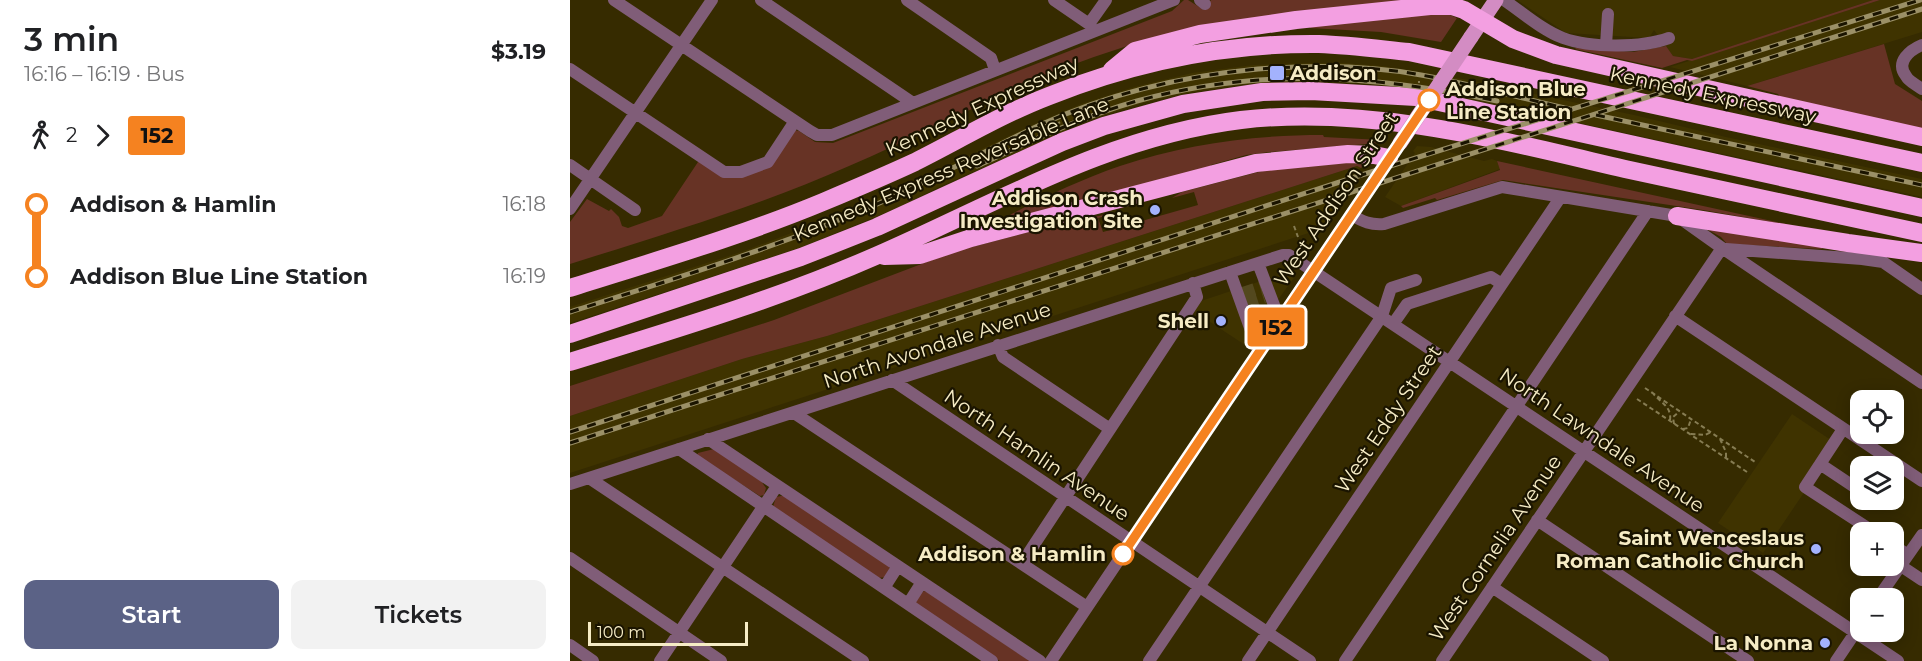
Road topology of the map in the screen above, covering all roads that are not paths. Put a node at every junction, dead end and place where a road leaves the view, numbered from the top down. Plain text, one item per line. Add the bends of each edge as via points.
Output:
1 (614, 0) edge
2 (712, 0) edge
3 (761, 0) edge
4 (907, 0) edge
5 (1054, 0) edge
6 (1106, 0) edge
7 (1174, 0) edge
8 (1496, 0) edge
9 (1504, 0) edge
10 (1608, 14) dead end
11 (1483, 20) junction
12 (1091, 28) junction
13 (1669, 39) dead end
14 (682, 45) junction
15 (1606, 45) junction
16 (1922, 45) edge
17 (570, 69) edge
18 (995, 70) junction
19 (1106, 75) junction
20 (1922, 89) edge
21 (913, 103) junction
22 (636, 113) junction
23 (795, 121) junction
24 (1922, 136) edge
25 (1395, 150) junction
26 (1922, 163) edge
27 (570, 165) edge
28 (591, 179) junction
29 (1560, 198) junction
30 (1922, 208) edge
31 (570, 209) edge
32 (635, 210) dead end
33 (1648, 211) junction
34 (1352, 214) junction
35 (1677, 216) junction
36 (1922, 233) edge
37 (1722, 248) junction
38 (1922, 253) edge
39 (877, 256) junction
40 (1258, 263) junction
41 (1314, 271) junction
42 (1230, 272) junction
43 (1416, 280) dead end
44 (1193, 284) junction
45 (1502, 284) junction
46 (570, 288) edge
47 (1922, 289) edge
48 (1382, 316) junction
49 (1675, 316) junction
50 (1280, 321) junction
51 (1394, 324) junction
52 (570, 334) edge
53 (998, 345) junction
54 (1259, 352) junction
55 (570, 362) edge
56 (1450, 362) junction
57 (892, 381) junction
58 (1922, 383) edge
59 (1516, 406) junction
60 (794, 413) junction
61 (1110, 429) junction
62 (1843, 429) junction
63 (708, 439) junction
64 (679, 449) junction
65 (1584, 451) junction
66 (1820, 464) junction
67 (590, 478) junction
68 (1922, 481) edge
69 (570, 484) edge
70 (1850, 484) edge
71 (777, 486) junction
72 (1065, 497) junction
73 (764, 507) junction
74 (1537, 520) junction
75 (1858, 522) edge
76 (1922, 535) edge
77 (1132, 542) junction
78 (1904, 552) edge
79 (1908, 555) junction
80 (570, 558) edge
81 (1904, 560) edge
82 (1022, 563) junction
83 (898, 566) junction
84 (723, 567) junction
85 (1904, 569) edge
86 (1922, 580) edge
87 (922, 582) junction
88 (1199, 587) junction
89 (1492, 587) junction
90 (884, 588) junction
91 (908, 604) junction
92 (1087, 608) junction
93 (1850, 624) edge
94 (1267, 632) junction
95 (679, 633) junction
96 (1850, 641) edge
97 (1874, 642) edge
98 (570, 645) edge
99 (1448, 659) edge
100 (593, 661) edge
101 (660, 661) edge
102 (721, 661) edge
103 (863, 661) edge
104 (992, 661) edge
105 (1040, 661) edge
106 (1051, 661) edge
107 (1149, 661) edge
108 (1248, 661) edge
109 (1310, 661) edge
110 (1345, 661) edge
111 (1603, 661) edge
112 (1748, 661) edge
113 (1836, 661) edge
114 (1898, 661) edge

1 - 14 street
2 - 14 street
3 - 21 street
4 - 18 street via 991,58
5 - 12 street
6 - 12 street
7 - 12 street
8 - 11 main road, West Addison Street
9 - 15 street via 1562,38
10 - 15 street
11 - 19 highway via 1452,6 1430,6 1224,30 1135,51
11 - 24 highway via 1513,39 1556,55
11 - 25 main road, West Addison Street, bridge
12 - 18 street
13 - 15 street via 1644,45
14 - 22 street
14 - 23 street
16 - 20 street via 1906,54 1902,66 1905,76
17 - 22 street
18 - 21 street
19 - 26 highway, Kennedy Expressway via 1240,48 1318,44 1363,47 1456,61
19 - 46 highway, Kennedy Expressway via 1047,97 913,163 751,230
21 - 23 street via 825,136
22 - 23 street via 724,172 741,172 768,162
22 - 28 street
25 - 34 street, West Addison Street
25 - 39 highway via 1256,164 971,238 920,255
27 - 28 street
28 - 31 street
28 - 32 street
29 - 33 street
29 - 34 street via 1502,187 1384,224 1373,225
29 - 45 street, West Eddy Street
30 - 52 highway, Kennedy Express Reversable Lane via 1416,98 1262,92 1183,104 1104,126 878,227 801,257
33 - 35 street
33 - 59 street
34 - 41 street, West Addison Street
35 - 37 street
35 - 38 highway
36 - 39 highway via 1436,128 1340,117 1281,117 1190,129 1112,150 1029,184
37 - 47 street via 1883,262
37 - 49 street, West Cornelia Avenue
37 - 58 street
39 - 55 highway via 754,302
40 - 41 street, North Avondale Avenue via 1289,255
40 - 42 street, North Avondale Avenue
40 - 50 street via 1267,296
41 - 48 street, North Lawndale Avenue
41 - 50 street, West Addison Street
42 - 44 street, North Avondale Avenue
42 - 54 street
43 - 48 street via 1391,288
44 - 53 street, North Avondale Avenue
44 - 61 street via 1197,297
45 - 51 street via 1491,278 1407,304
45 - 56 street, West Eddy Street
48 - 51 street, North Lawndale Avenue
48 - 88 street
49 - 62 street
49 - 65 street, West Cornelia Avenue
50 - 54 street, West Addison Street
51 - 56 street, North Lawndale Avenue
53 - 57 street, North Avondale Avenue
53 - 61 street via 1003,357
54 - 77 street, West Addison Street
56 - 59 street, North Lawndale Avenue
56 - 94 street, West Eddy Street
57 - 60 street, North Avondale Avenue
57 - 72 street, North Hamlin Avenue
59 - 65 street, North Lawndale Avenue
59 - 110 street
60 - 63 street, North Avondale Avenue
60 - 82 street
61 - 72 street
62 - 66 street
62 - 68 street
63 - 64 street, North Avondale Avenue
63 - 71 street
64 - 67 street, North Avondale Avenue
64 - 73 street
65 - 74 street, West Cornelia Avenue
65 - 93 street, North Lawndale Avenue
66 - 70 street
66 - 75 street via 1804,487
67 - 69 street, North Avondale Avenue
67 - 84 street
71 - 73 street
71 - 83 street
72 - 77 street, North Hamlin Avenue
72 - 82 street
73 - 84 street
73 - 90 street
74 - 89 street, West Cornelia Avenue
74 - 112 street
76 - 79 street
77 - 88 street, North Hamlin Avenue
77 - 92 street, West Addison Street
78 - 79 street
79 - 81 street
80 - 95 street
82 - 92 street
83 - 87 street
83 - 90 street
84 - 95 street
84 - 103 street
85 - 86 street
87 - 91 street
87 - 105 street
88 - 94 street, North Hamlin Avenue
88 - 107 street
89 - 99 street, West Cornelia Avenue
89 - 111 street
90 - 91 street
91 - 104 street
92 - 106 street, West Addison Street
94 - 108 street, West Eddy Street
94 - 109 street, North Hamlin Avenue
95 - 101 street
95 - 102 street
96 - 113 street
97 - 114 street, North Lawndale Avenue
98 - 100 street

